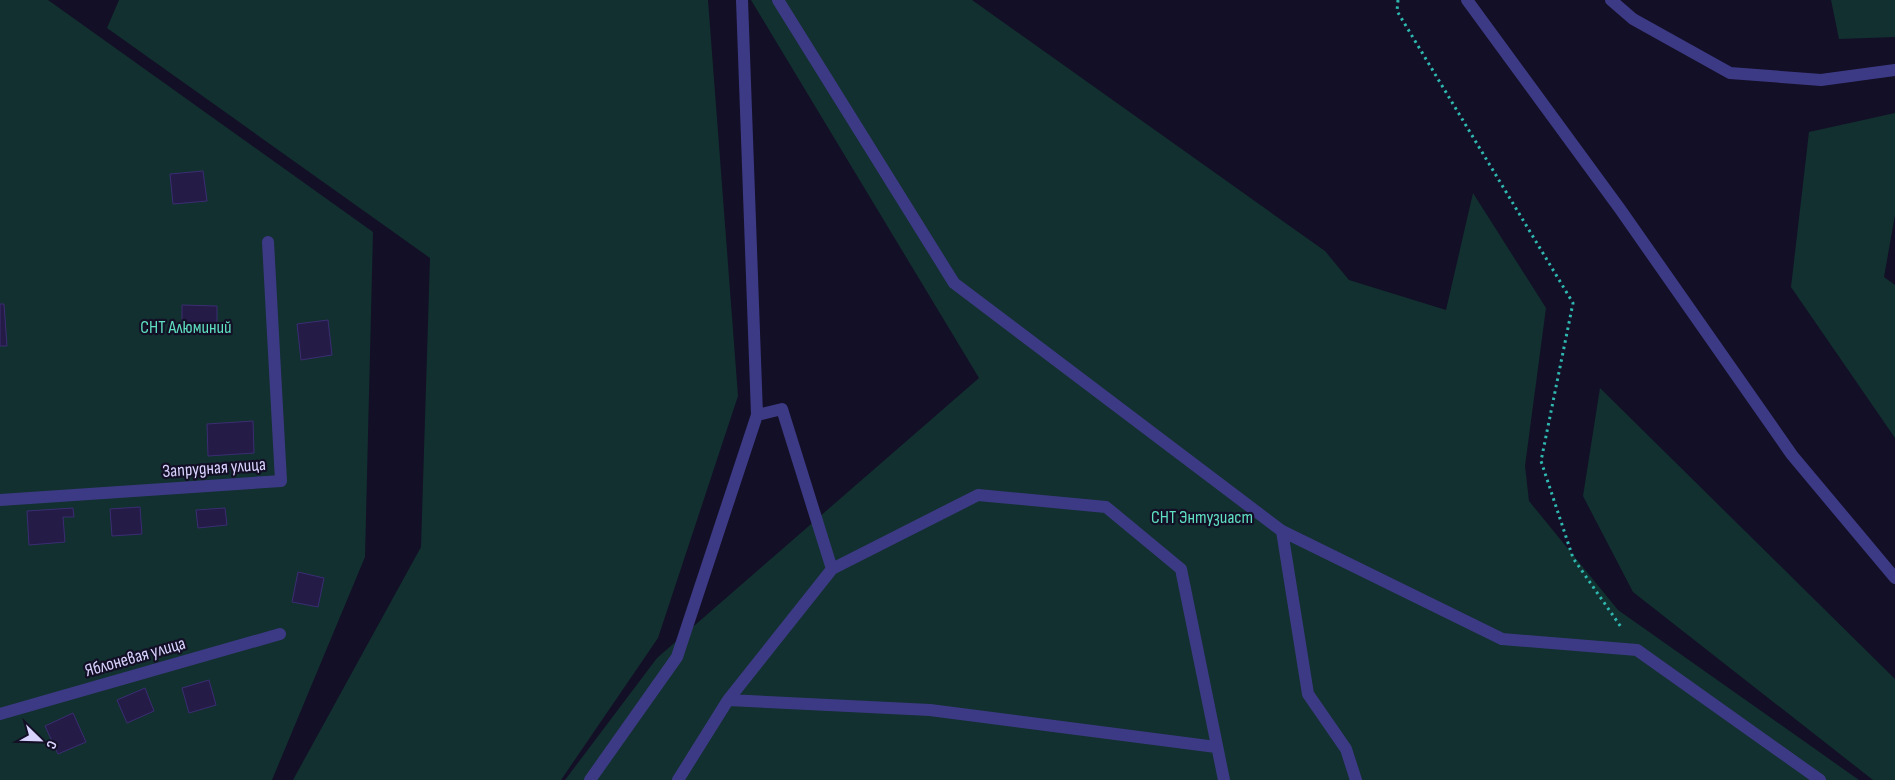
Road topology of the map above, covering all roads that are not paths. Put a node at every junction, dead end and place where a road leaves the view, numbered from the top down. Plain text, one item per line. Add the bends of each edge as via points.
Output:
1 (742, 0) edge
2 (778, 0) edge
3 (1467, 0) edge
4 (1611, 0) edge
5 (1895, 70) edge
6 (268, 242) dead end
7 (758, 415) junction
8 (0, 500) edge
9 (1282, 531) junction
10 (832, 569) junction
11 (1895, 578) edge
12 (280, 634) dead end
13 (728, 700) junction
14 (0, 714) edge
15 (1216, 746) junction
16 (590, 780) edge
17 (678, 780) edge
18 (1224, 780) edge
19 (1356, 780) edge
20 (1820, 780) edge

1 - 7 street
2 - 9 street via 954,283
3 - 11 street via 1620,209 1792,454
4 - 5 street via 1633,19 1730,73 1821,80
6 - 8 street, Запрудная улица via 281,481
7 - 10 street via 782,409
7 - 16 street via 677,657
9 - 19 street via 1308,694 1346,749
9 - 20 street via 1502,639 1637,650
10 - 13 street
10 - 15 street via 978,495 1106,507 1181,569
12 - 14 street, Яблоневая улица
13 - 15 street via 930,710
13 - 17 street
15 - 18 street

